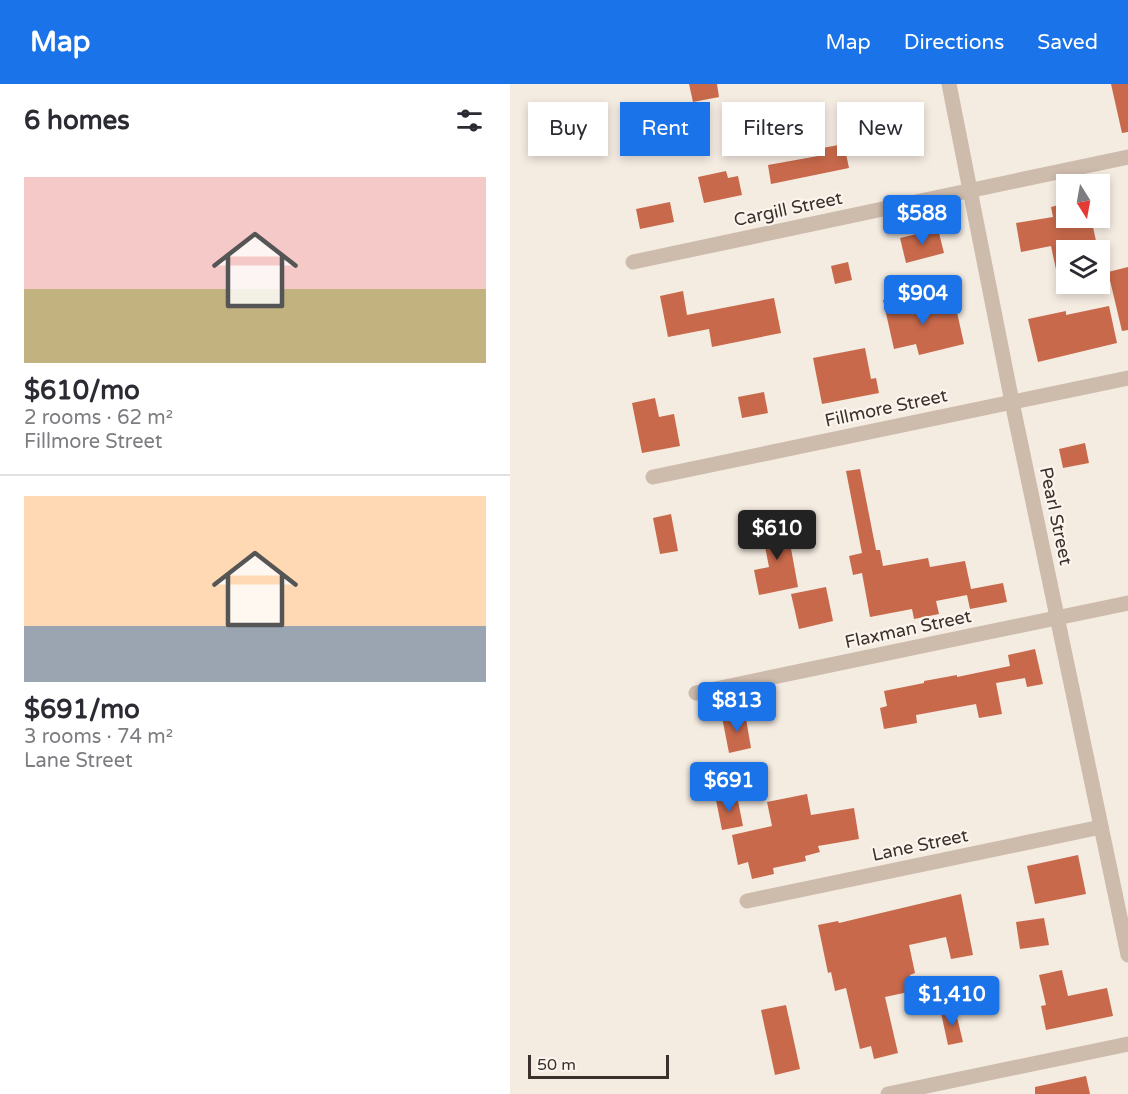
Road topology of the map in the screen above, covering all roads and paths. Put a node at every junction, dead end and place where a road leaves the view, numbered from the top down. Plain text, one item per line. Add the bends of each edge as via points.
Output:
1 (949, 84) edge
2 (1128, 157) edge
3 (970, 190) junction
4 (633, 262) dead end
5 (1128, 378) edge
6 (1012, 402) junction
7 (653, 477) dead end
8 (1128, 603) edge
9 (1057, 617) junction
10 (696, 693) dead end
11 (1101, 827) junction
12 (747, 902) dead end
13 (1128, 954) edge
14 (1128, 1044) edge
15 (888, 1094) edge

1 - 3 street, Pearl Street
2 - 3 street, Cargill Street
3 - 4 street, Cargill Street
3 - 6 street, Pearl Street
5 - 6 street, Fillmore Street
6 - 7 street, Fillmore Street
6 - 9 street, Pearl Street
8 - 9 street, Flaxman Street
9 - 10 street, Flaxman Street
9 - 11 street, Pearl Street
11 - 12 street, Lane Street
11 - 13 street, Pearl Street
14 - 15 street

